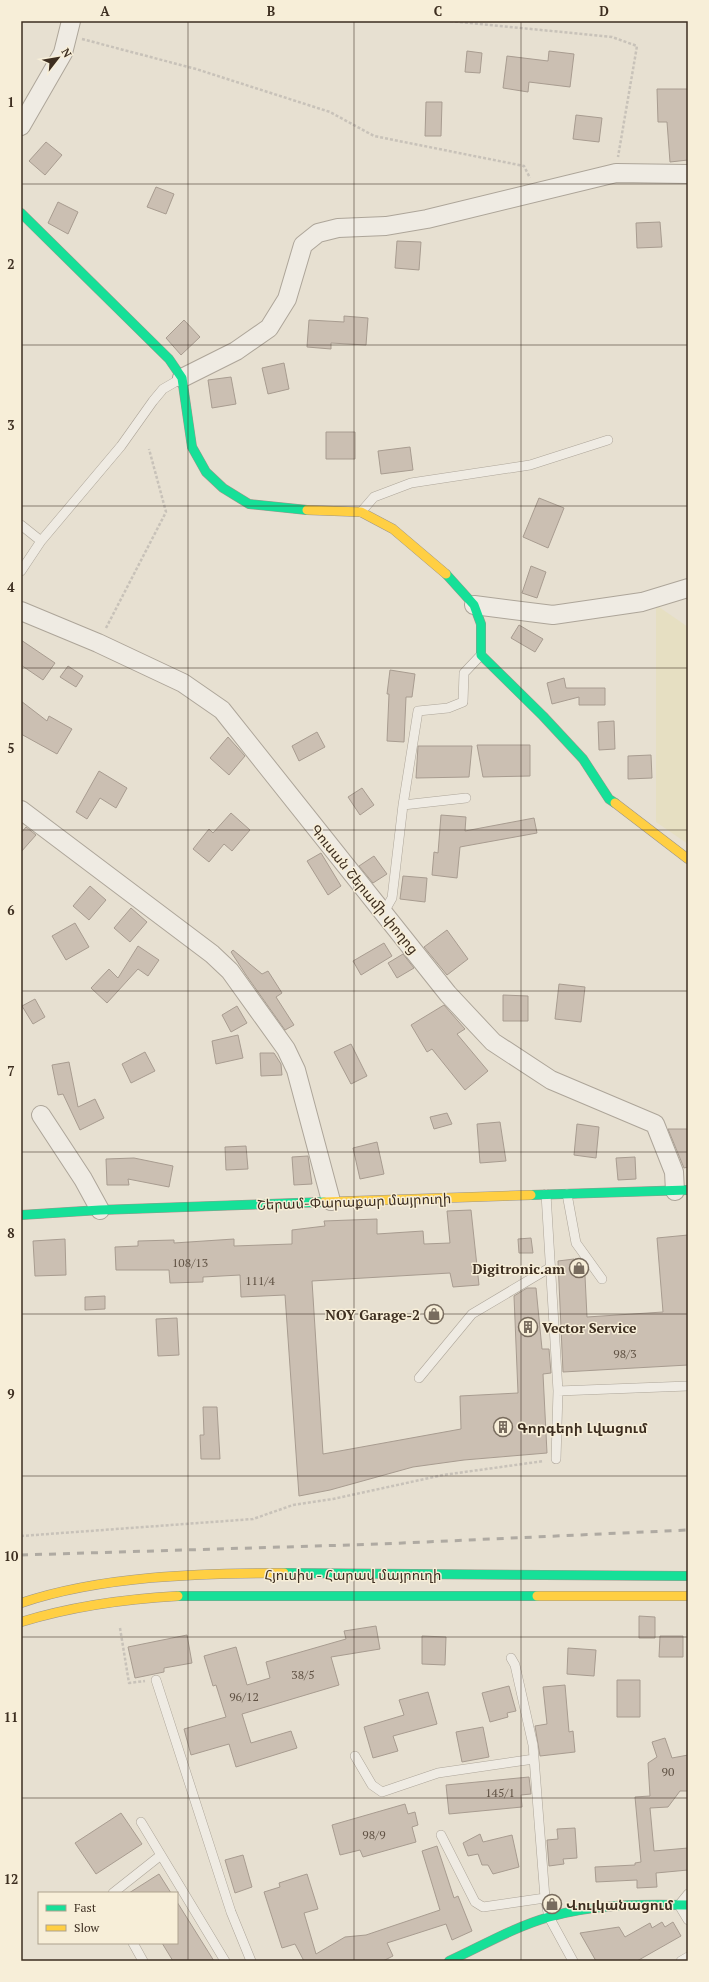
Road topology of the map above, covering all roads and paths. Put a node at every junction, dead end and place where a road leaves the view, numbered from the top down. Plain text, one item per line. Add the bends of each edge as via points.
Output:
1 (450, 21) edge
2 (69, 28) edge
3 (21, 126) edge
4 (616, 173) junction
5 (688, 174) edge
6 (536, 191) junction
7 (21, 213) edge
8 (182, 378) junction
9 (608, 440) dead end
10 (148, 449) dead end
11 (361, 512) junction
12 (21, 525) edge
13 (41, 541) junction
14 (21, 571) edge
15 (688, 588) edge
16 (474, 604) junction
17 (21, 611) edge
18 (98, 643) junction
19 (480, 655) junction
20 (466, 798) dead end
21 (403, 805) junction
22 (21, 810) edge
23 (688, 859) edge
24 (384, 912) junction
25 (41, 1115) dead end
26 (682, 1191) edge
27 (567, 1193) junction
28 (546, 1194) junction
29 (331, 1201) junction
30 (100, 1210) junction
31 (21, 1215) edge
32 (551, 1267) junction
33 (602, 1279) dead end
34 (419, 1378) dead end
35 (688, 1386) edge
36 (558, 1391) junction
37 (556, 1459) joint
38 (21, 1536) edge
39 (688, 1576) edge
40 (688, 1596) edge
41 (21, 1602) edge
42 (21, 1622) edge
43 (120, 1628) dead end
44 (511, 1658) dead end
45 (156, 1680) joint
46 (355, 1756) dead end
47 (534, 1759) junction
48 (141, 1822) dead end
49 (441, 1835) dead end
50 (161, 1855) junction
51 (114, 1892) edge
52 (688, 1894) edge
53 (545, 1898) junction
54 (684, 1905) edge
55 (549, 1917) junction
56 (688, 1920) edge
57 (134, 1944) edge
58 (688, 1957) edge
59 (143, 1961) edge
60 (225, 1961) edge
61 (251, 1961) edge
62 (449, 1961) edge
63 (573, 1961) edge
64 (681, 1961) edge

1 - 4 path via 612,37 637,46
2 - 3 street via 63,53
2 - 6 path via 330,112 374,136 524,166
4 - 5 street
4 - 6 street
6 - 8 street via 427,219 386,226 338,228 318,233 303,245 287,299 269,328 236,351
7 - 8 main road via 160,349
8 - 11 main road via 192,447 206,472 223,488 249,504 326,512
8 - 13 lane via 164,389 153,401 121,446
9 - 11 lane via 530,466 411,483 374,497
10 - 18 path via 166,512
11 - 16 main road via 398,534 450,577
12 - 13 lane
13 - 14 lane
15 - 16 street via 642,602 553,615
16 - 19 main road via 481,624
17 - 18 street, Գուսան Շերամի փողոց
18 - 24 street, Գուսան Շերամի փողոց via 183,683 222,710
19 - 21 lane via 464,673 463,702 448,708 418,712
19 - 23 main road via 583,759 609,799
20 - 21 lane
21 - 24 lane via 392,898
22 - 29 street via 212,954 230,971 286,1049 296,1070
24 - 26 street, Գուսան Շերամի փողոց via 448,994 493,1042 551,1080 655,1124
25 - 30 street
26 - 27 main road, Շերամ-Փարաքար մայրուղի
27 - 28 main road, Շերամ-Փարաքար մայրուղի
27 - 33 lane via 576,1243
28 - 29 main road, Շերամ-Փարաքար մայրուղի
28 - 32 lane
29 - 30 main road, Շերամ-Փարաքար մայրուղի
30 - 31 main road, Շերամ-Փարաքար մայրուղի
32 - 34 lane via 472,1314
32 - 36 lane
35 - 36 lane
36 - 37 lane
37 - 38 path via 444,1475 293,1505 253,1519
39 - 41 main road, Հյուսիս - Հարավ մայրուղի via 222,1573 98,1584
40 - 42 main road, Հյուսիս - Հարավ մայրուղի via 278,1594 143,1598 85,1606
43 - 45 path via 129,1683
44 - 47 lane via 515,1665
45 - 61 lane via 231,1912
46 - 47 lane via 372,1786 382,1792 438,1773
47 - 53 lane
48 - 50 lane
49 - 53 lane via 476,1902 482,1907
50 - 51 lane
50 - 60 lane
52 - 54 lane
53 - 55 lane
54 - 55 main road via 592,1907
54 - 56 lane
55 - 62 main road
55 - 63 lane
57 - 59 lane
58 - 64 lane

